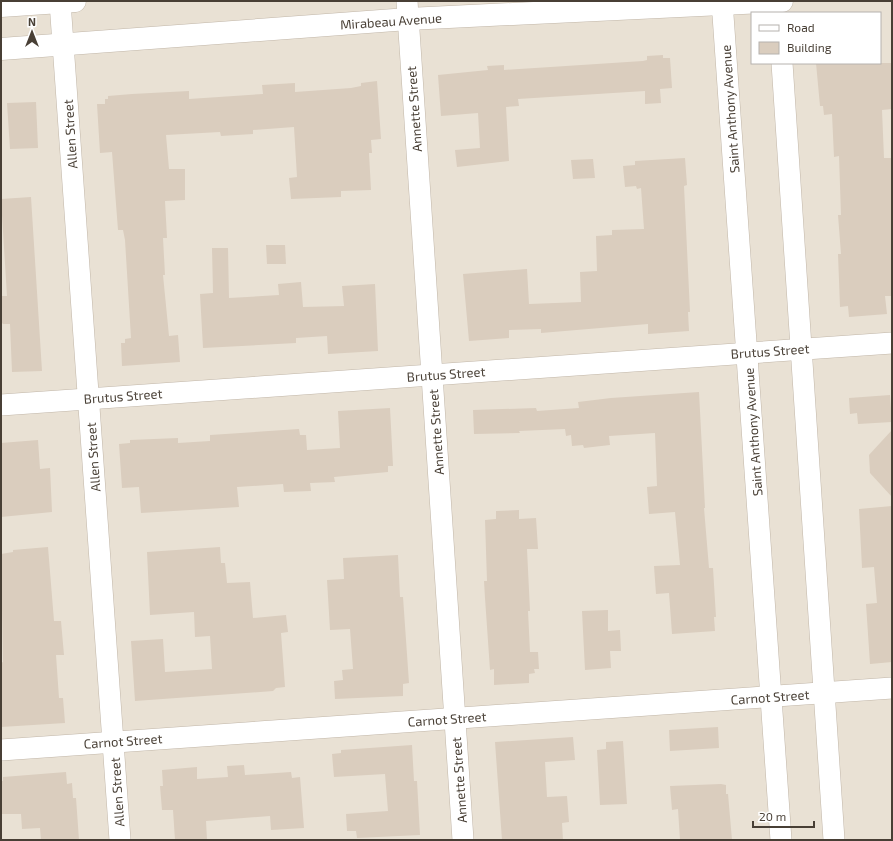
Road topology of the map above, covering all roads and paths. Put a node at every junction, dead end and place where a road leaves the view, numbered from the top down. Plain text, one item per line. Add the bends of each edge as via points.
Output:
1 (778, 1) edge
2 (782, 1) edge
3 (68, 2) edge
4 (722, 3) edge
5 (1, 6) edge
6 (408, 10) edge
7 (778, 12) edge
8 (64, 45) junction
9 (1, 49) edge
10 (782, 64) edge
11 (892, 343) edge
12 (801, 349) junction
13 (747, 353) junction
14 (432, 375) junction
15 (89, 399) junction
16 (1, 405) edge
17 (892, 688) edge
18 (824, 693) junction
19 (771, 697) junction
20 (455, 718) junction
21 (114, 742) junction
22 (1, 750) edge
23 (120, 840) edge
24 (463, 840) edge
25 (781, 840) edge
26 (834, 840) edge

1 - 2 street, Mirabeau Avenue
1 - 4 street, Mirabeau Avenue
1 - 7 street
3 - 5 street
3 - 8 street, Allen Street
4 - 6 street, Mirabeau Avenue
4 - 13 street, Saint Anthony Avenue
6 - 8 street, Mirabeau Avenue
6 - 14 street, Annette Street
8 - 9 street, Mirabeau Avenue
8 - 15 street, Allen Street
10 - 12 street
11 - 12 street, Brutus Street
12 - 13 street, Brutus Street
12 - 18 street
13 - 14 street, Brutus Street
13 - 19 street, Saint Anthony Avenue
14 - 15 street, Brutus Street
14 - 20 street, Annette Street
15 - 16 street, Brutus Street
15 - 21 street, Allen Street
17 - 18 street, Carnot Street
18 - 19 street, Carnot Street
18 - 26 street
19 - 20 street, Carnot Street
19 - 25 street, Saint Anthony Avenue
20 - 21 street, Carnot Street
20 - 24 street, Annette Street
21 - 22 street, Carnot Street
21 - 23 street, Allen Street

